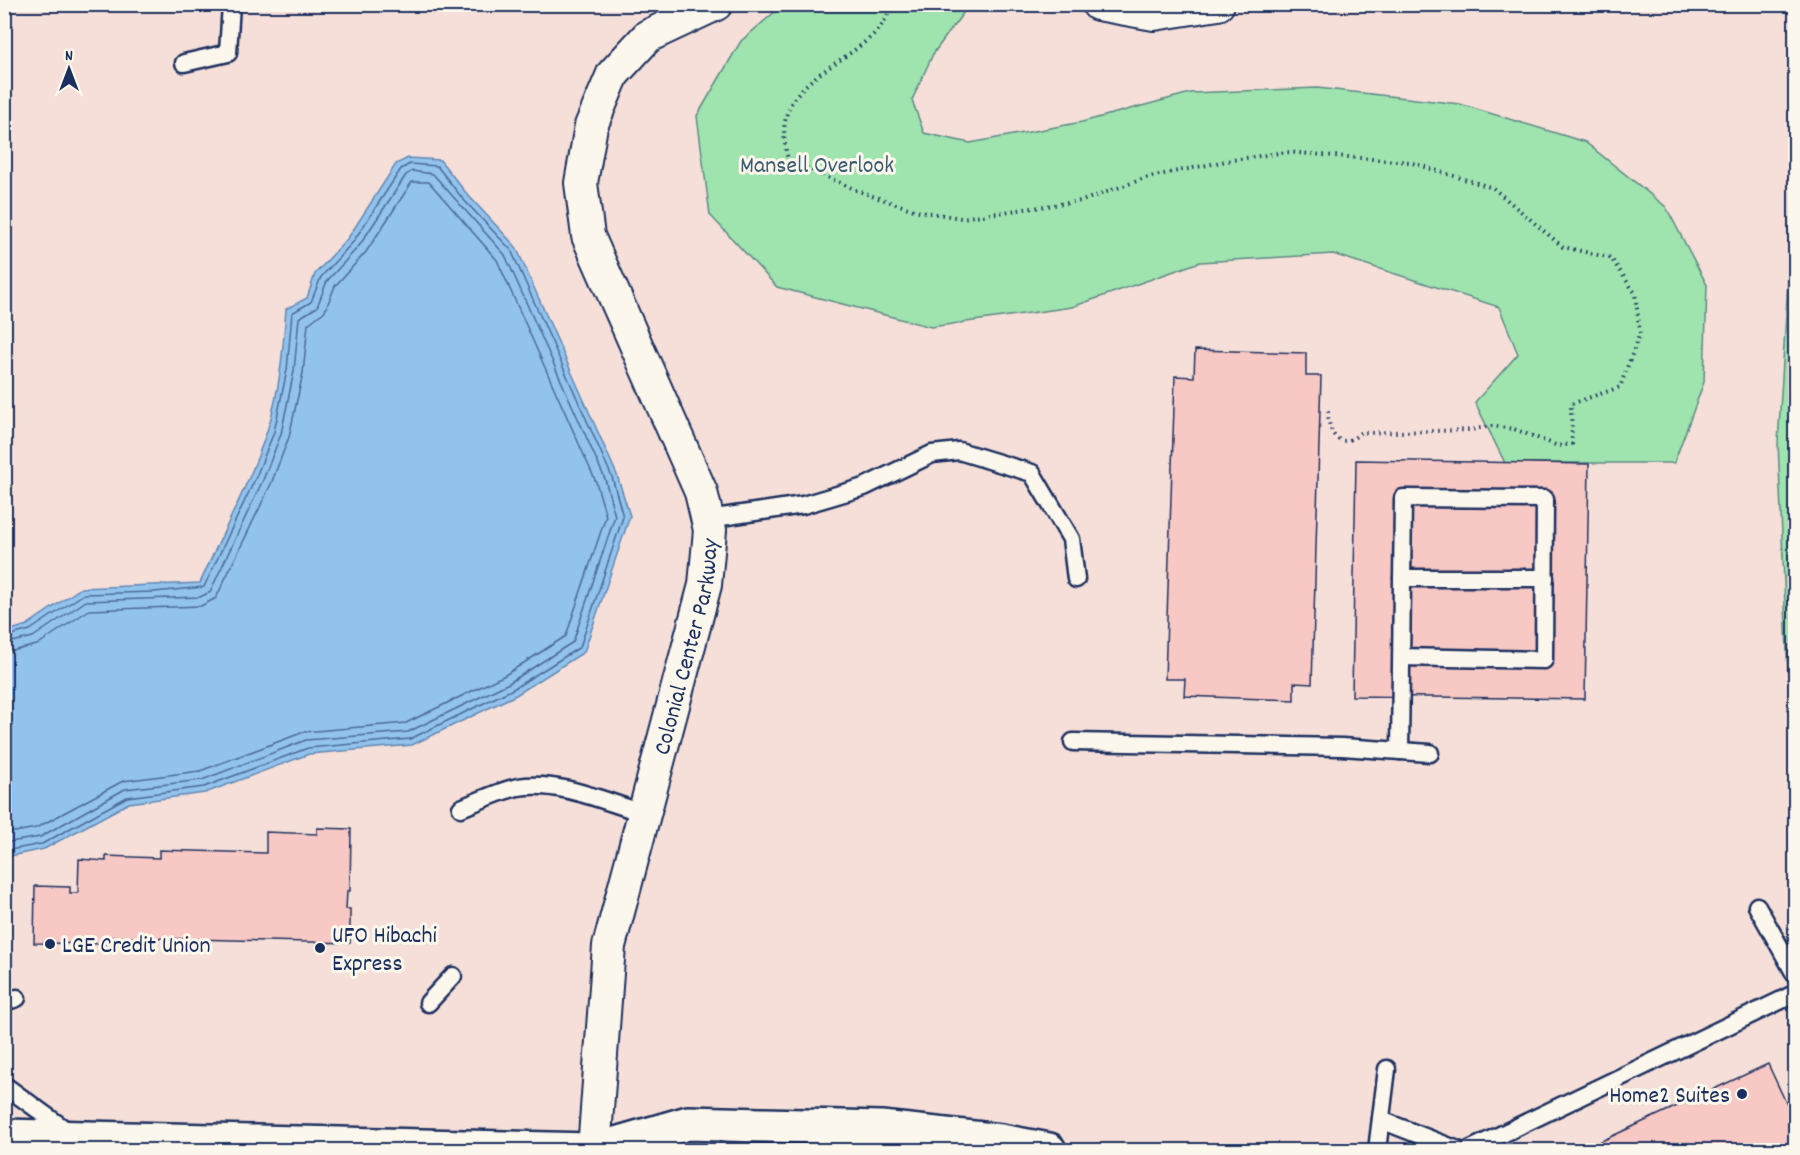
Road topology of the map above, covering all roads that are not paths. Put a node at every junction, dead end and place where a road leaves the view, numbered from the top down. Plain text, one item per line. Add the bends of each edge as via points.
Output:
1 (231, 4) edge
2 (716, 4) edge
3 (1098, 4) edge
4 (1218, 4) edge
5 (184, 63) dead end
6 (708, 519) junction
7 (1402, 578) junction
8 (1545, 578) junction
9 (1076, 579) dead end
10 (1401, 657) junction
11 (1073, 741) dead end
12 (1400, 751) junction
13 (1430, 753) dead end
14 (461, 808) dead end
15 (644, 813) junction
16 (1757, 906) dead end
17 (453, 976) dead end
18 (1796, 976) edge
19 (1796, 993) edge
20 (428, 1004) dead end
21 (1388, 1069) dead end
22 (4, 1085) edge
23 (1381, 1120) junction
24 (78, 1138) junction
25 (22, 1141) edge
26 (1475, 1149) edge
27 (590, 1150) edge
28 (595, 1150) edge
29 (1049, 1150) edge
30 (1377, 1150) edge
31 (1458, 1150) edge

1 - 5 lane via 228,52
2 - 6 street, Colonial Center Parkway via 648,36 613,74 591,126 581,183 588,236 701,492
3 - 4 street via 1154,14
6 - 9 lane via 803,505 864,487 932,454 959,451 1032,473 1071,539
6 - 15 street, Colonial Center Parkway via 705,585
7 - 8 lane
7 - 8 lane via 1403,498 1545,500
7 - 10 lane
8 - 10 lane via 1544,660
10 - 12 lane
11 - 12 lane
12 - 13 lane
14 - 15 lane via 516,788 533,786 569,791
15 - 28 street, Colonial Center Parkway via 609,946
16 - 18 lane
17 - 20 lane
19 - 26 lane
21 - 23 lane
22 - 24 lane
23 - 30 lane
23 - 31 lane
24 - 25 main road
24 - 27 main road
28 - 29 main road via 688,1123 881,1128

